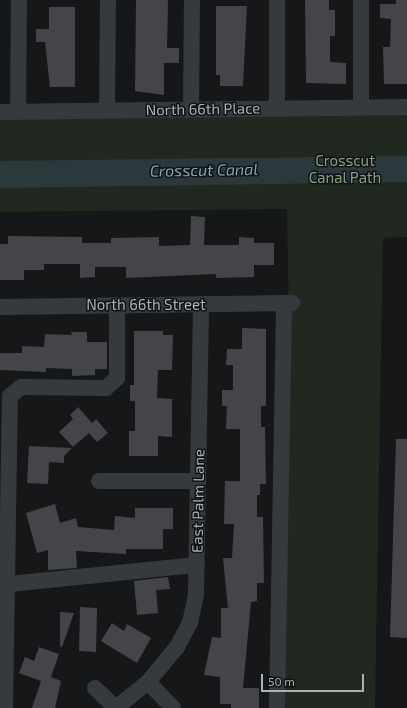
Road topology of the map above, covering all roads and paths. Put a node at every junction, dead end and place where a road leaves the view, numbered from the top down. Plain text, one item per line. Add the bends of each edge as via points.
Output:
1 (19, 0) edge
2 (108, 0) edge
3 (192, 0) edge
4 (277, 0) edge
5 (361, 0) edge
6 (361, 107) junction
7 (407, 107) edge
8 (276, 108) junction
9 (191, 109) junction
10 (108, 110) junction
11 (18, 111) junction
12 (0, 112) edge
13 (117, 305) junction
14 (201, 305) junction
15 (0, 307) edge
16 (99, 480) dead end
17 (198, 481) junction
18 (198, 565) junction
19 (8, 584) junction
20 (148, 682) junction
21 (95, 688) dead end
22 (5, 708) edge
23 (116, 708) edge
24 (173, 708) edge
25 (278, 708) edge

1 - 11 street
2 - 10 street
3 - 9 street
4 - 8 street
5 - 6 street
6 - 7 street, North 66th Place
6 - 8 street, North 66th Place
8 - 9 street, North 66th Place
9 - 10 street, North 66th Place
10 - 11 street, North 66th Place
11 - 12 street, North 66th Place
13 - 14 street, North 66th Street
13 - 15 street, North 66th Street
13 - 19 street via 117,378 106,388 21,387 10,396
14 - 17 street, East Palm Lane
14 - 25 street, North 66th Street via 288,303
16 - 17 street
17 - 18 street, East Palm Lane
18 - 19 street
18 - 20 street, East Palm Lane via 190,623 177,647
19 - 22 street
20 - 23 street, East Palm Lane
20 - 24 street
21 - 23 street, East Palm Lane

